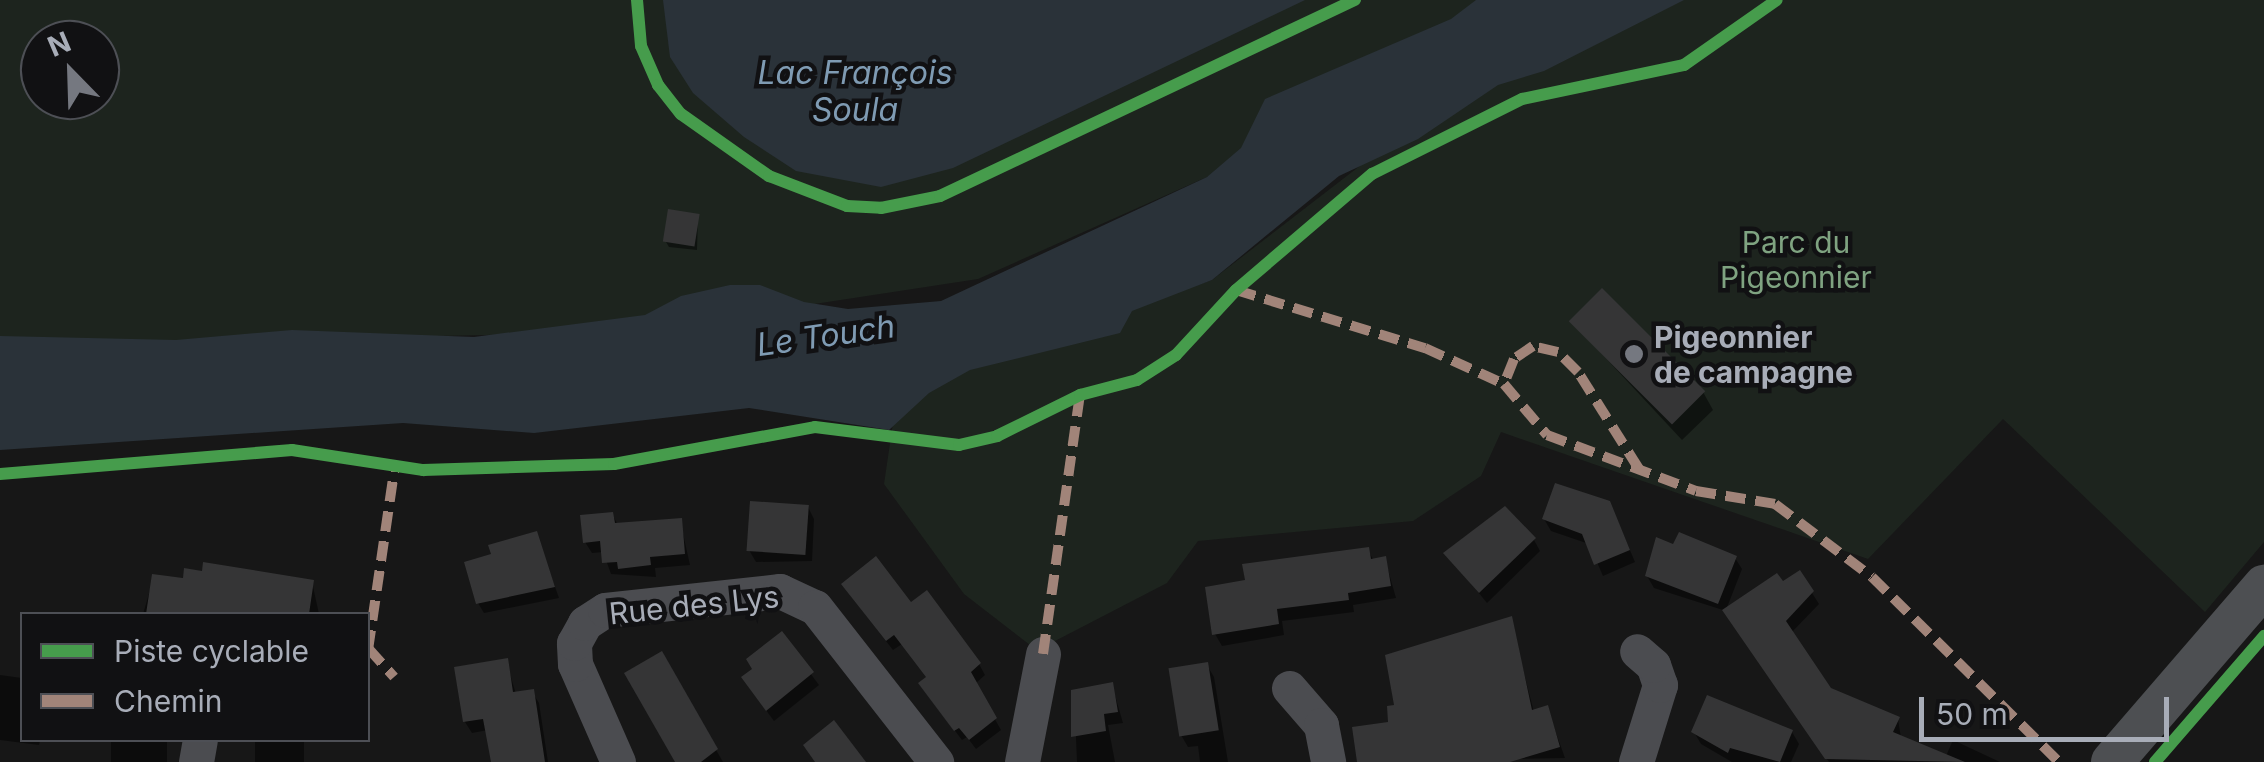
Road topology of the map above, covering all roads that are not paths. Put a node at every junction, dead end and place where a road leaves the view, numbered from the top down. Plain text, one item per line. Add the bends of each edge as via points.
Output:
1 (2264, 586) edge
2 (1638, 651) dead end
3 (1043, 654) dead end
4 (1289, 688) dead end
5 (618, 762) edge
6 (936, 762) edge
7 (1022, 762) edge
8 (1328, 762) edge
9 (1636, 762) edge
10 (2112, 762) edge

1 - 10 main road
2 - 9 street via 1660,685
3 - 7 street
4 - 8 street via 1321,725
5 - 6 street, Rue des Lys via 575,664 574,643 585,623 606,610 780,592 815,607

